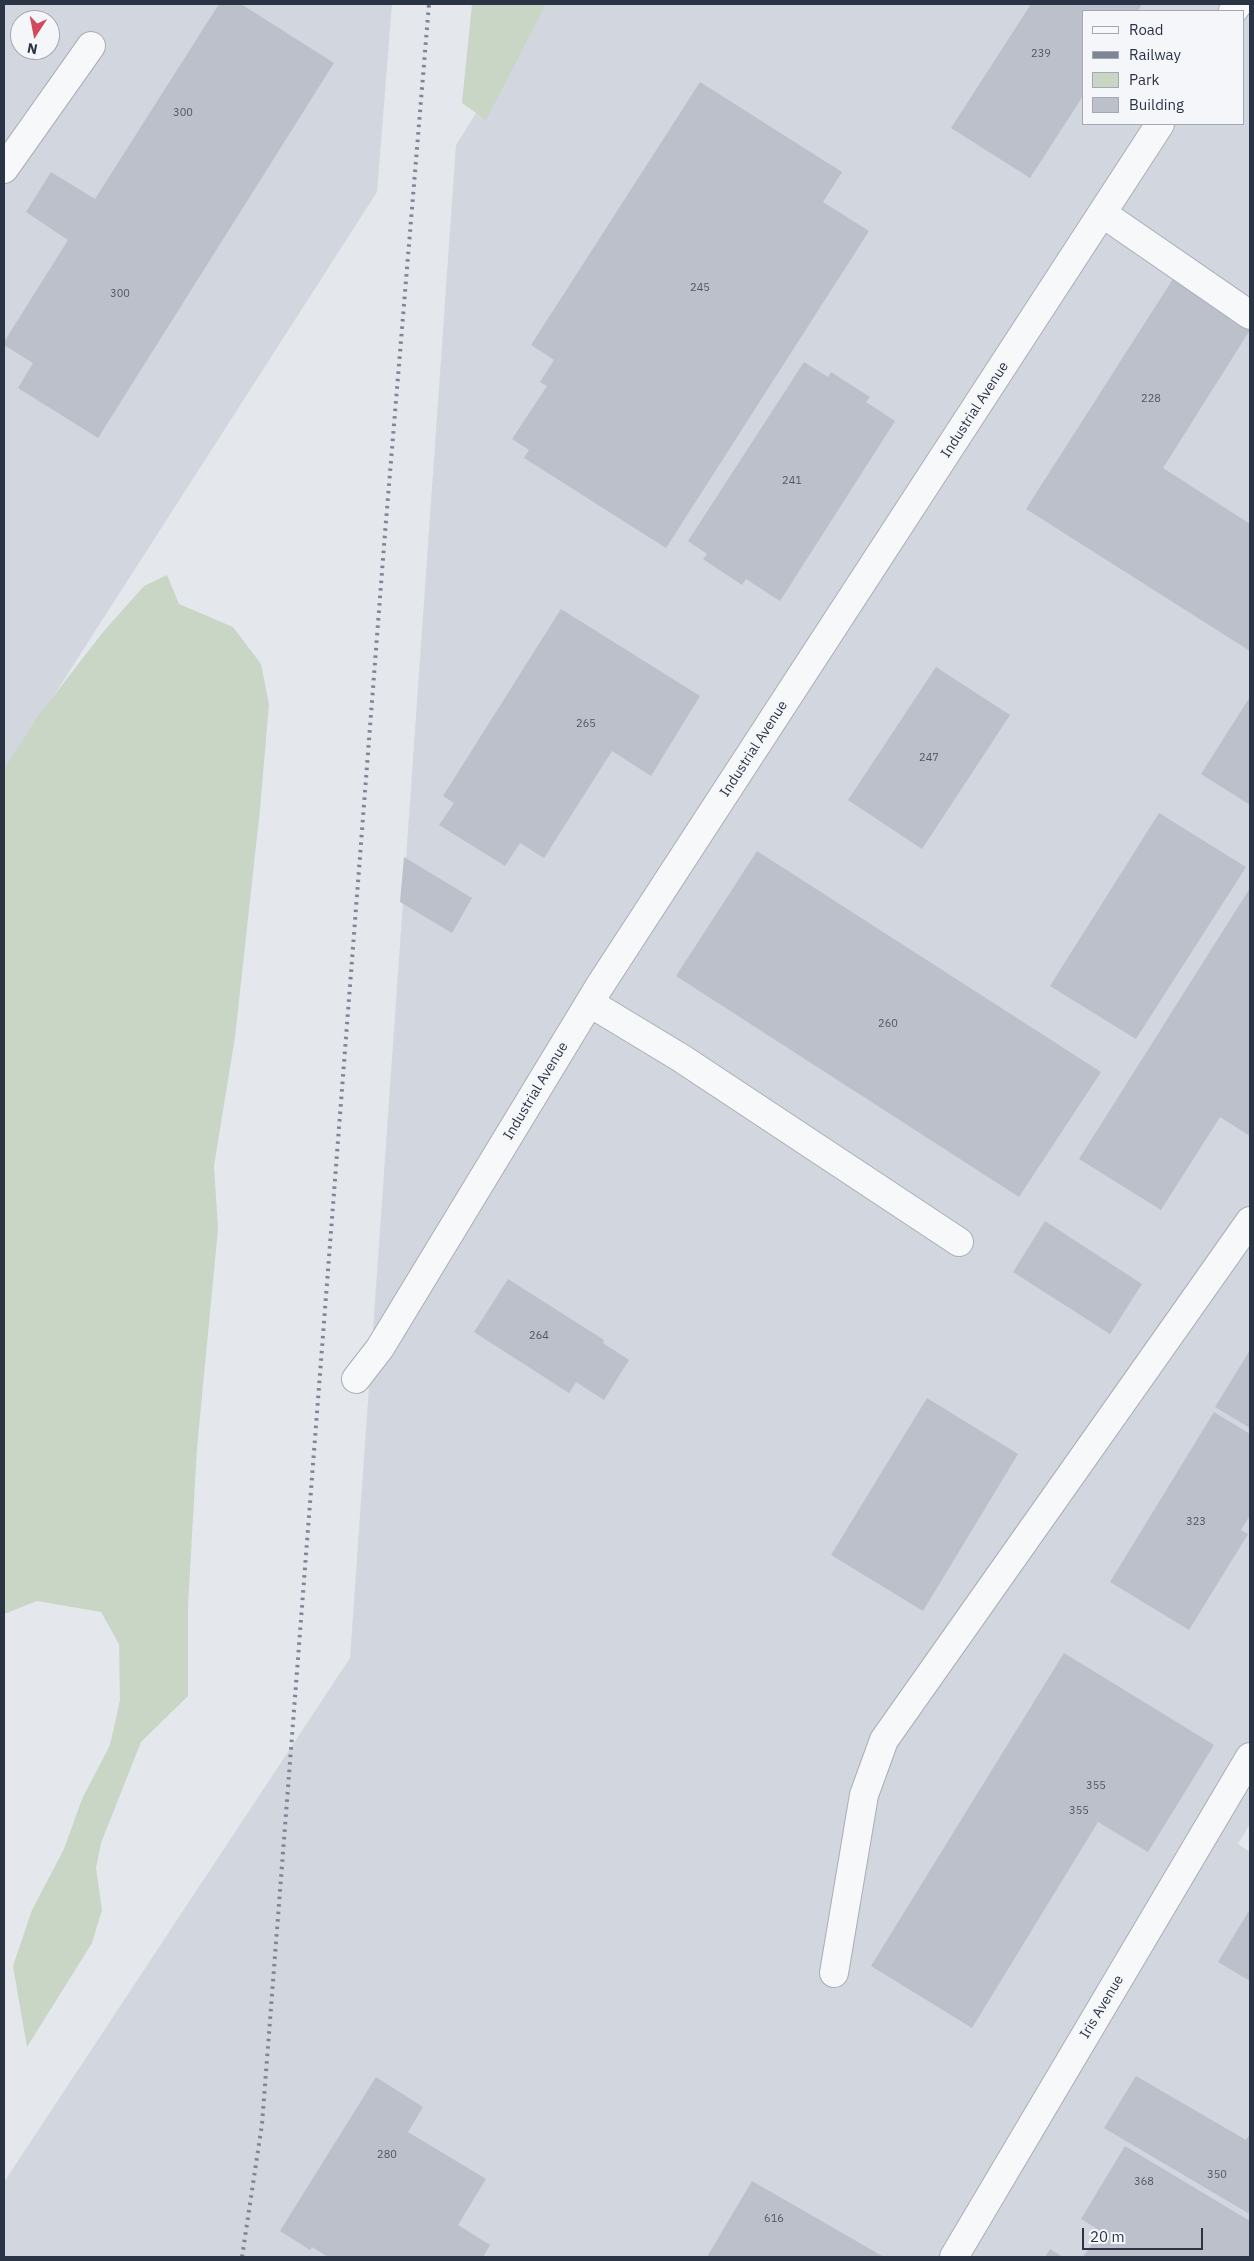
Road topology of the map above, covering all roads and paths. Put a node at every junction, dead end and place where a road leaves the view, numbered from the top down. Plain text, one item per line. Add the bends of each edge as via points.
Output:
1 (91, 46) dead end
2 (1159, 125) edge
3 (4, 169) edge
4 (1102, 213) junction
5 (1250, 315) edge
6 (590, 1003) junction
7 (1250, 1221) edge
8 (959, 1242) dead end
9 (356, 1380) dead end
10 (1250, 1758) edge
11 (834, 1973) dead end
12 (954, 2257) edge

1 - 3 street
2 - 4 street, Industrial Avenue
4 - 5 street
4 - 6 street, Industrial Avenue
6 - 8 street via 681,1058
6 - 9 street, Industrial Avenue via 380,1348
7 - 11 street via 884,1740 864,1795
10 - 12 street, Iris Avenue

